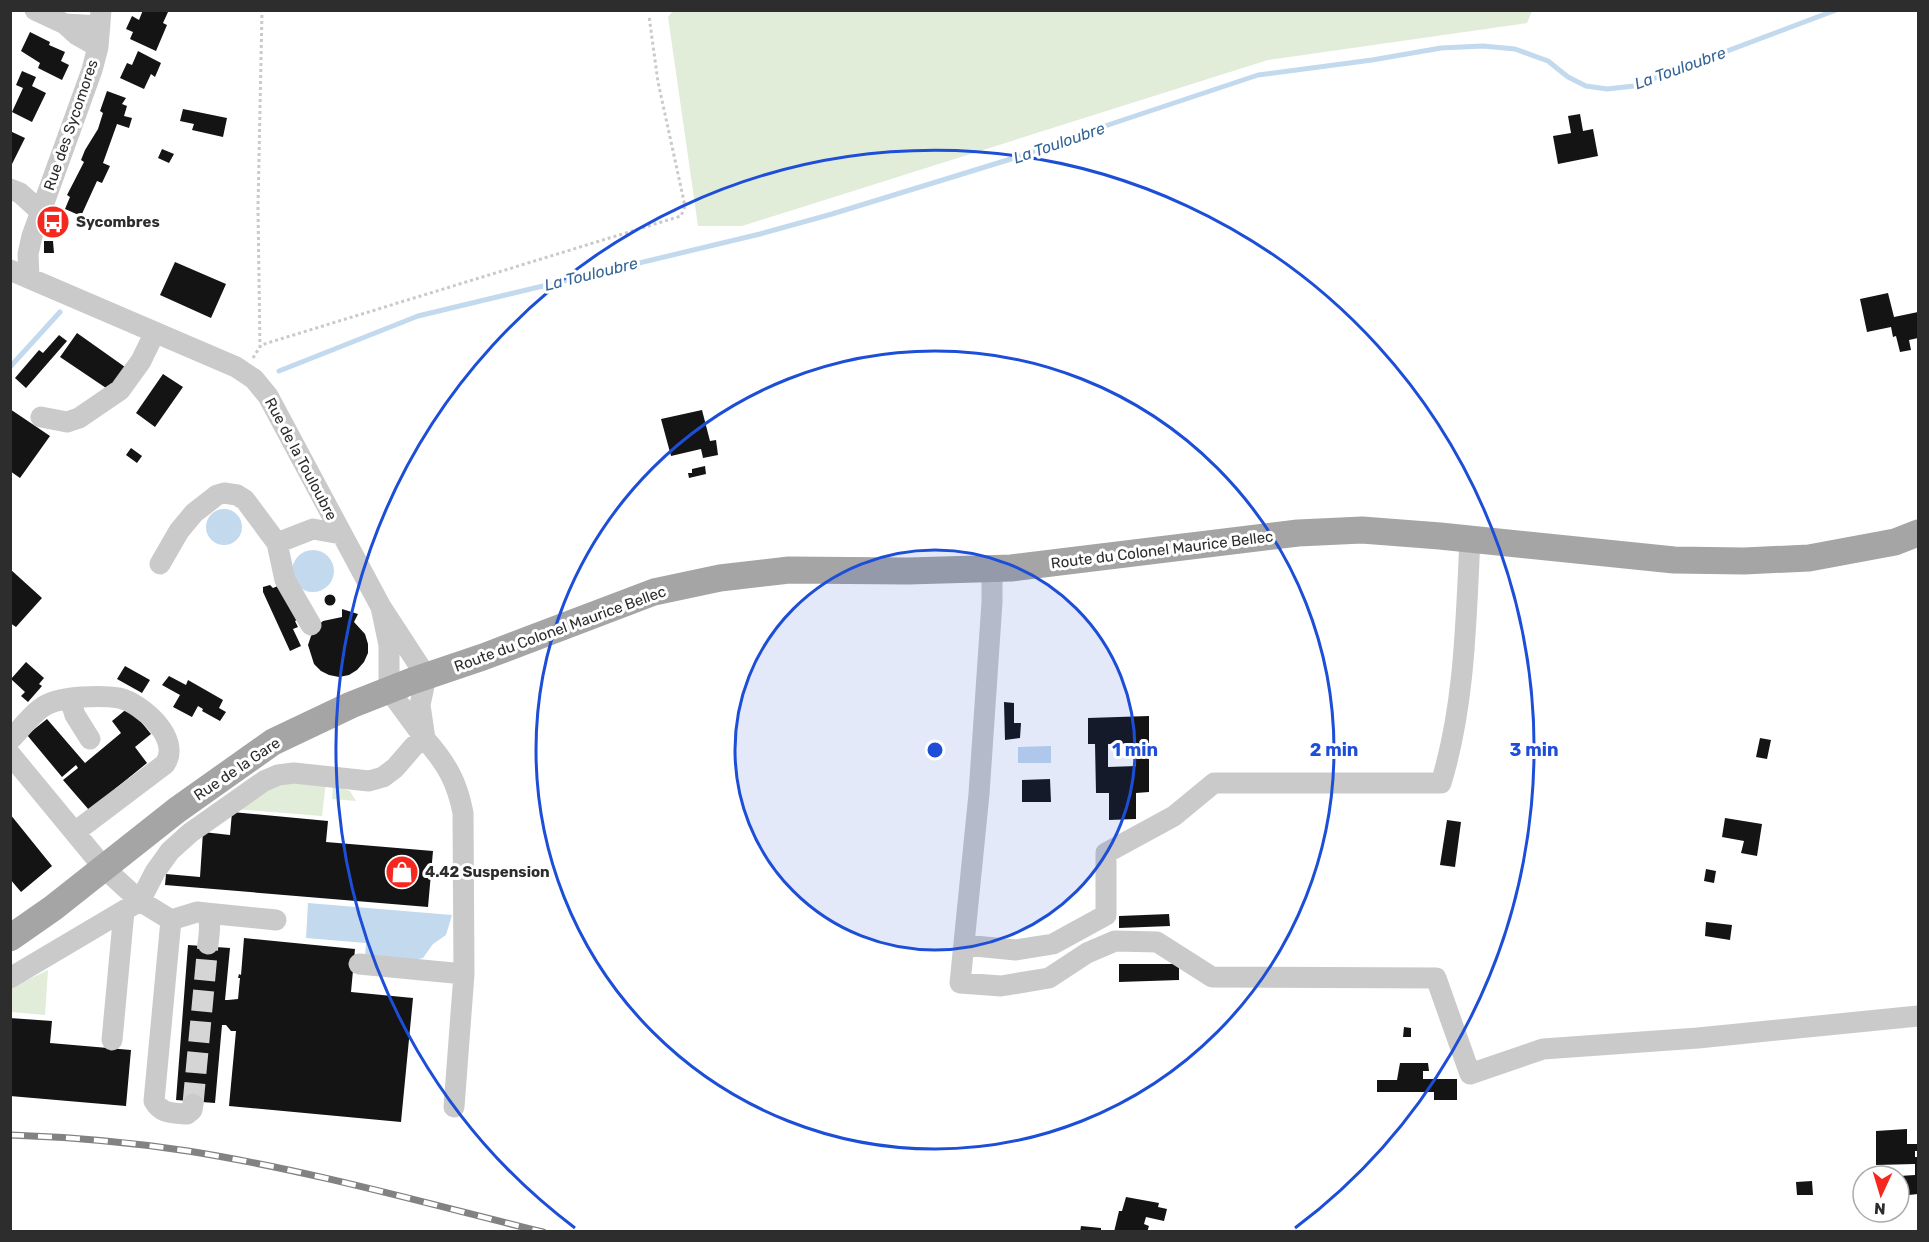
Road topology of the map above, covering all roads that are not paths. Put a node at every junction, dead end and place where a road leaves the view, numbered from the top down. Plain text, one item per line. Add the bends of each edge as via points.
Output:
1 (35, 10) edge
2 (99, 28) edge
3 (48, 190) junction
4 (15, 191) edge
5 (40, 212) junction
6 (32, 236) junction
7 (10, 264) edge
8 (20, 273) edge
9 (155, 332) junction
10 (41, 417) dead end
11 (328, 509) junction
12 (313, 529) junction
13 (1918, 533) edge
14 (341, 534) junction
15 (1470, 539) junction
16 (277, 543) junction
17 (160, 564) dead end
18 (993, 568) junction
19 (381, 607) junction
20 (311, 625) dead end
21 (422, 677) junction
22 (389, 690) junction
23 (70, 699) junction
24 (90, 739) dead end
25 (10, 740) edge
26 (424, 740) junction
27 (10, 754) edge
28 (75, 832) junction
29 (104, 868) junction
30 (132, 906) junction
31 (206, 914) junction
32 (171, 920) junction
33 (276, 920) dead end
34 (10, 938) edge
35 (208, 944) tunnel mouth
36 (964, 945) junction
37 (359, 964) dead end
38 (464, 974) junction
39 (10, 978) edge
40 (1918, 1016) edge
41 (112, 1040) dead end
42 (193, 1104) dead end
43 (454, 1107) dead end

1 - 2 street via 65,24
2 - 3 street, Rue des Sycomores via 85,93
3 - 4 street
3 - 5 street, Rue des Sycomores
4 - 5 street
5 - 6 street, Rue des Sycomores
6 - 7 street
6 - 8 street
8 - 9 street, Rue de la Touloubre
9 - 10 street via 141,361 111,397 73,420
9 - 11 street, Rue de la Touloubre via 236,367 254,379 268,396
11 - 12 street
11 - 14 street, Rue de la Touloubre
12 - 14 street
12 - 16 street
13 - 15 main road, Route du Colonel Maurice Bellec via 1895,542 1809,558 1744,561 1674,560
14 - 19 street, Rue de la Touloubre
15 - 18 main road, Route du Colonel Maurice Bellec via 1362,530 1298,533
15 - 36 street via 1457,705 1452,748 1442,783 1214,783 1174,816 1106,853 1106,915 1053,944 1016,950
16 - 17 street via 245,500 224,493 194,513
16 - 20 street via 285,580
18 - 21 main road, Route du Colonel Maurice Bellec via 789,570 720,578 654,592
18 - 36 street via 979,794
19 - 21 street
19 - 22 street, Rue de la Touloubre via 389,645
21 - 22 main road, Rue de la Gare
21 - 26 street
22 - 26 street
22 - 29 main road, Rue de la Gare via 273,742
23 - 24 street
23 - 25 street via 47,704
23 - 28 street via 103,697 130,702 165,734 170,749 165,764
26 - 30 street via 383,777 369,781 294,773 264,781 170,851
26 - 38 street via 451,773 463,813
27 - 28 street
28 - 29 street
29 - 30 street
29 - 34 main road, Rue de la Gare
30 - 32 street
30 - 39 street
30 - 41 street
31 - 32 street via 198,912
31 - 33 street
31 - 35 street via 210,924
32 - 42 street via 154,1101 163,1111 187,1114
36 - 40 street via 960,983 991,986 1049,978 1087,953 1115,941 1157,942 1212,977 1436,978 1470,1074 1543,1049
37 - 38 street
38 - 43 street

